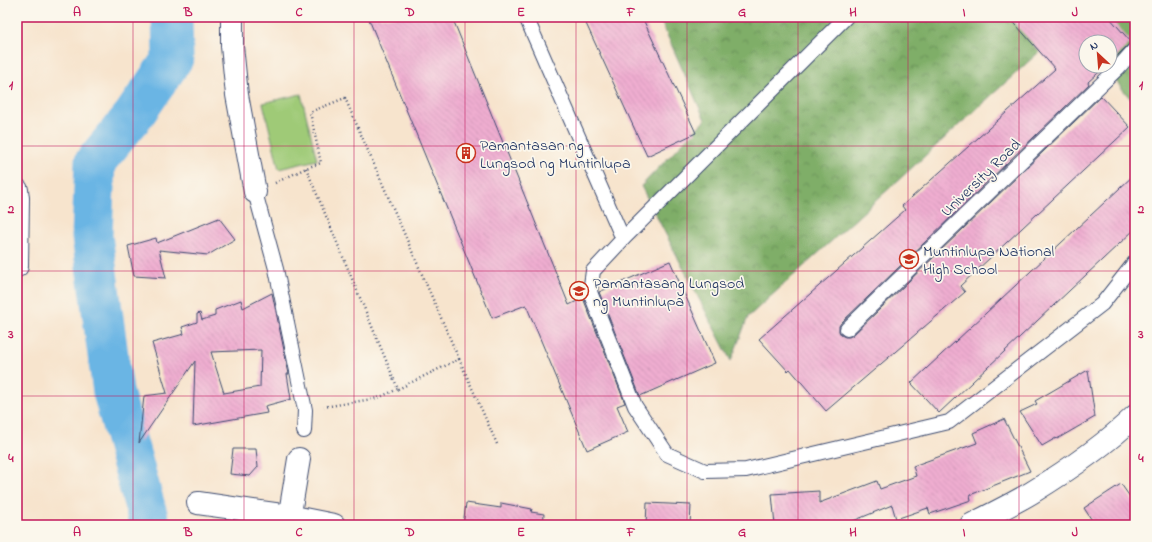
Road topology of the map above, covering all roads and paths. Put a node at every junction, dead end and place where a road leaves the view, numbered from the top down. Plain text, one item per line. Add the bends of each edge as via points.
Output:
1 (232, 17) edge
2 (526, 17) edge
3 (846, 17) edge
4 (1135, 49) edge
5 (306, 168) junction
6 (255, 192) junction
7 (18, 195) edge
8 (622, 239) junction
9 (1135, 262) edge
10 (17, 266) edge
11 (847, 329) dead end
12 (459, 359) junction
13 (398, 389) junction
14 (305, 410) junction
15 (1135, 416) edge
16 (304, 430) dead end
17 (497, 444) dead end
18 (299, 459) dead end
19 (198, 503) dead end
20 (288, 520) edge
21 (334, 525) edge
22 (971, 525) edge

1 - 6 street via 237,96
2 - 8 lane
3 - 8 lane
4 - 11 lane, University Road
5 - 6 path
5 - 12 path via 321,163 310,112 345,98
5 - 13 path
6 - 14 lane via 276,269
7 - 10 street
8 - 9 lane via 593,272 590,292 634,406 667,454 705,471 746,470 949,422 1102,304
12 - 13 path
12 - 17 path
13 - 14 path via 378,398
14 - 16 lane
15 - 22 street via 1084,458 1030,493
18 - 20 street
19 - 20 street
20 - 21 street

